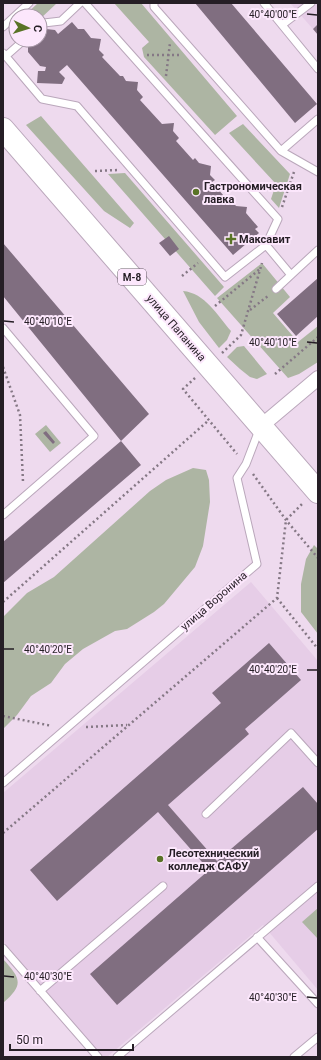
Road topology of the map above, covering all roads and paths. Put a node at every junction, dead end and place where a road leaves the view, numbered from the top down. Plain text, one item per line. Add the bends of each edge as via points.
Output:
1 (29, 3) edge
2 (80, 3) edge
3 (86, 3) edge
4 (154, 3) edge
5 (264, 3) edge
6 (311, 3) edge
7 (48, 23) edge
8 (282, 25) junction
9 (3, 27) edge
10 (172, 28) junction
11 (13, 48) edge
12 (4, 54) edge
13 (131, 54) junction
14 (169, 55) junction
15 (196, 56) junction
16 (318, 69) edge
17 (164, 91) junction
18 (318, 119) edge
19 (3, 129) edge
20 (281, 151) junction
21 (298, 161) junction
22 (132, 170) junction
23 (95, 171) dead end
24 (318, 172) edge
25 (278, 219) junction
26 (266, 245) junction
27 (318, 250) edge
28 (207, 255) junction
29 (260, 269) junction
30 (291, 275) junction
31 (182, 276) dead end
32 (276, 289) joint
33 (215, 306) dead end
34 (250, 310) junction
35 (3, 328) edge
36 (318, 337) edge
37 (208, 365) junction
38 (3, 367) edge
39 (275, 374) dead end
40 (318, 378) edge
41 (183, 389) dead end
42 (209, 420) dead end
43 (260, 427) junction
44 (318, 492) edge
45 (24, 497) junction
46 (3, 515) edge
47 (286, 520) dead end
48 (276, 598) junction
49 (3, 602) edge
50 (318, 649) edge
51 (318, 763) edge
52 (3, 783) edge
53 (206, 814) dead end
54 (3, 833) edge
55 (163, 886) dead end
56 (318, 886) edge
57 (257, 938) junction
58 (3, 948) edge
59 (40, 991) junction
60 (318, 1004) edge
61 (318, 1037) edge
62 (98, 1057) edge
63 (117, 1057) edge
64 (294, 1057) edge

1 - 9 lane
2 - 7 lane via 61,21
3 - 13 lane
4 - 10 lane via 154,7
5 - 8 lane
6 - 8 lane
8 - 16 lane
10 - 14 path
10 - 15 lane
11 - 12 lane
12 - 22 lane via 42,99 77,106
13 - 14 path
13 - 17 lane
14 - 15 path
14 - 17 path
15 - 20 lane
17 - 25 lane
18 - 20 lane
19 - 37 main road, улица Папанина / М-8
20 - 21 lane
21 - 24 lane
21 - 25 path
22 - 23 path
22 - 28 lane
25 - 26 lane
26 - 28 lane via 225,277
26 - 29 path
26 - 30 lane
27 - 30 lane
28 - 31 path
29 - 33 path
29 - 34 path
30 - 32 lane
32 - 34 path
34 - 37 path via 241,335
35 - 45 lane via 94,436
36 - 39 path
37 - 41 path
37 - 43 main road, улица Папанина / М-8
38 - 45 path via 20,415
40 - 43 street, улица Воронина
42 - 49 path
43 - 44 main road, улица Папанина / М-8
43 - 52 lane, улица Воронина via 246,464 237,478 257,564
45 - 46 lane
47 - 48 path
48 - 50 path
48 - 54 path
51 - 53 lane via 291,733
55 - 59 lane
56 - 57 lane
57 - 60 lane
57 - 63 lane
58 - 59 lane
59 - 62 lane
61 - 64 lane

